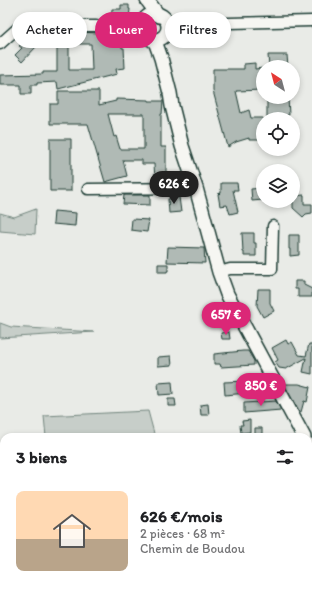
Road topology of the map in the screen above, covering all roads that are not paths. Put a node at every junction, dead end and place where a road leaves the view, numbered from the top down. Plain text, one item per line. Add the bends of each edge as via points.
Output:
1 (146, 0) edge
2 (146, 12) edge
3 (157, 15) edge
4 (162, 17) junction
5 (165, 18) edge
6 (312, 20) edge
7 (231, 23) edge
8 (95, 26) edge
9 (157, 28) edge
10 (157, 38) edge
11 (0, 44) edge
12 (196, 188) junction
13 (88, 189) dead end
14 (273, 226) dead end
15 (219, 272) junction
16 (302, 433) edge

1 - 2 street
1 - 4 street
3 - 4 street
4 - 5 street
4 - 9 street via 167,25
6 - 7 street
8 - 11 street via 20,26
10 - 12 street via 164,47 187,132
12 - 13 street
12 - 15 street
14 - 15 street via 272,269 230,269
15 - 16 street via 227,294

